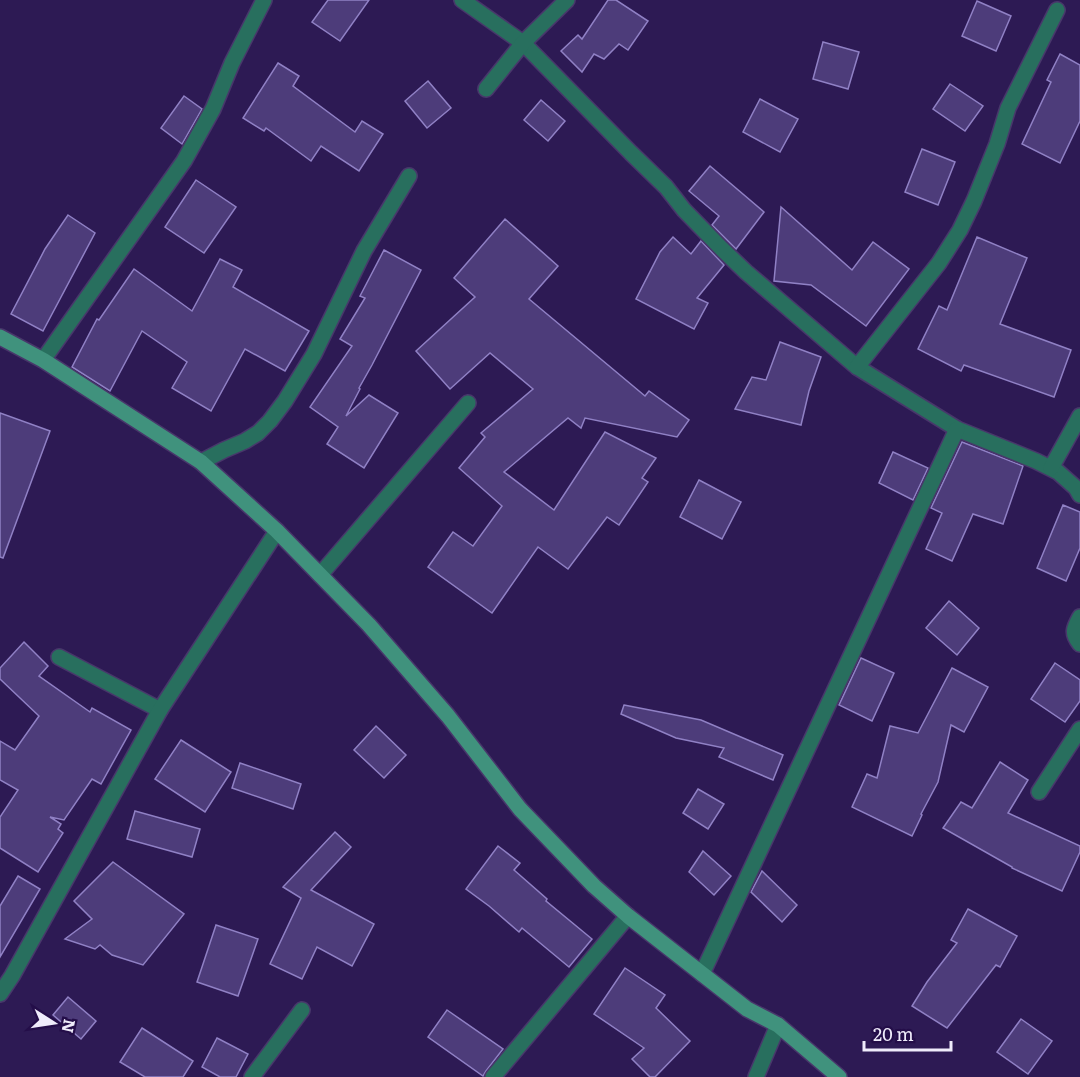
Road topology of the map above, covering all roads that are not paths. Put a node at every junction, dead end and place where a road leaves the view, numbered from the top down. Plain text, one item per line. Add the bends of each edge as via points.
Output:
1 (264, 0) edge
2 (462, 0) edge
3 (567, 0) edge
4 (1057, 10) dead end
5 (523, 43) junction
6 (486, 89) dead end
7 (409, 176) dead end
8 (0, 337) edge
9 (43, 360) junction
10 (857, 368) junction
11 (468, 403) dead end
12 (1080, 417) edge
13 (957, 429) junction
14 (201, 462) junction
15 (1051, 468) junction
16 (1080, 495) edge
17 (277, 531) junction
18 (320, 575) junction
19 (1080, 617) edge
20 (1080, 644) edge
21 (59, 657) dead end
22 (160, 710) junction
23 (1080, 729) edge
24 (1039, 792) dead end
25 (628, 916) junction
26 (702, 974) junction
27 (0, 994) edge
28 (302, 1010) dead end
29 (778, 1025) junction
30 (252, 1077) edge
31 (493, 1077) edge
32 (756, 1077) edge
33 (839, 1077) edge

1 - 9 street via 184,161
2 - 5 street
3 - 5 street
4 - 10 street via 1008,108 960,230
5 - 6 street
5 - 10 street via 666,187 698,226
7 - 14 street via 364,251 314,354 285,401 258,433
8 - 9 street
9 - 14 street
10 - 13 street
11 - 18 street
12 - 15 street
13 - 15 street
13 - 26 street
14 - 17 street
15 - 16 street
17 - 18 street
17 - 22 street
18 - 25 street via 448,716 520,809
19 - 20 street via 1074,636
21 - 22 street
22 - 27 street
23 - 24 street
25 - 26 street
25 - 31 street
26 - 29 street via 747,1009
28 - 30 street
29 - 32 street
29 - 33 street

